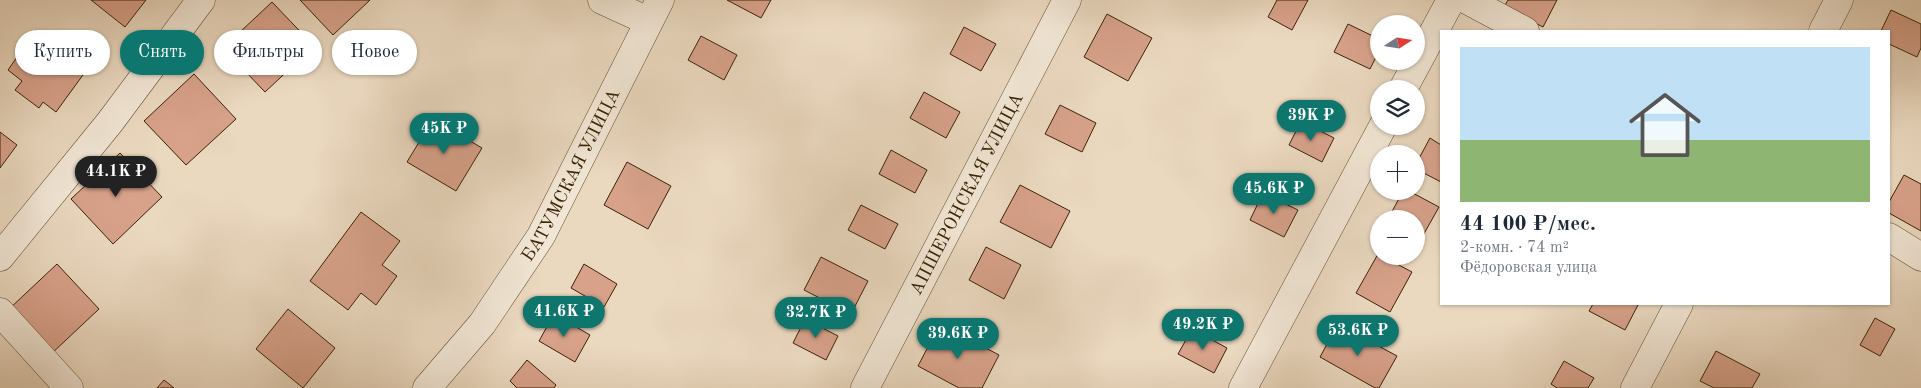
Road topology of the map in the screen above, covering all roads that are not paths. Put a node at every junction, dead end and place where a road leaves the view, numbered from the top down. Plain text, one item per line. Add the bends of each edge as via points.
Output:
1 (202, 0) edge
2 (602, 0) edge
3 (1067, 0) edge
4 (1451, 0) edge
5 (1467, 0) edge
6 (1839, 0) edge
7 (654, 10) edge
8 (1523, 30) edge
9 (1824, 30) edge
10 (1408, 80) edge
11 (1378, 135) edge
12 (1890, 238) edge
13 (0, 257) edge
14 (1921, 257) edge
15 (1678, 305) edge
16 (0, 312) edge
17 (69, 388) edge
18 (426, 388) edge
19 (865, 388) edge
20 (1243, 388) edge
21 (1634, 388) edge

1 - 13 street via 110,122
2 - 7 street
3 - 19 street, АПШЕРОНСКАЯ УЛИЦА
4 - 10 street
5 - 8 street
6 - 9 street
7 - 18 street, БАТУМСКАЯ УЛИЦА via 541,236 482,324
11 - 20 street
12 - 14 street
15 - 21 street
16 - 17 street

